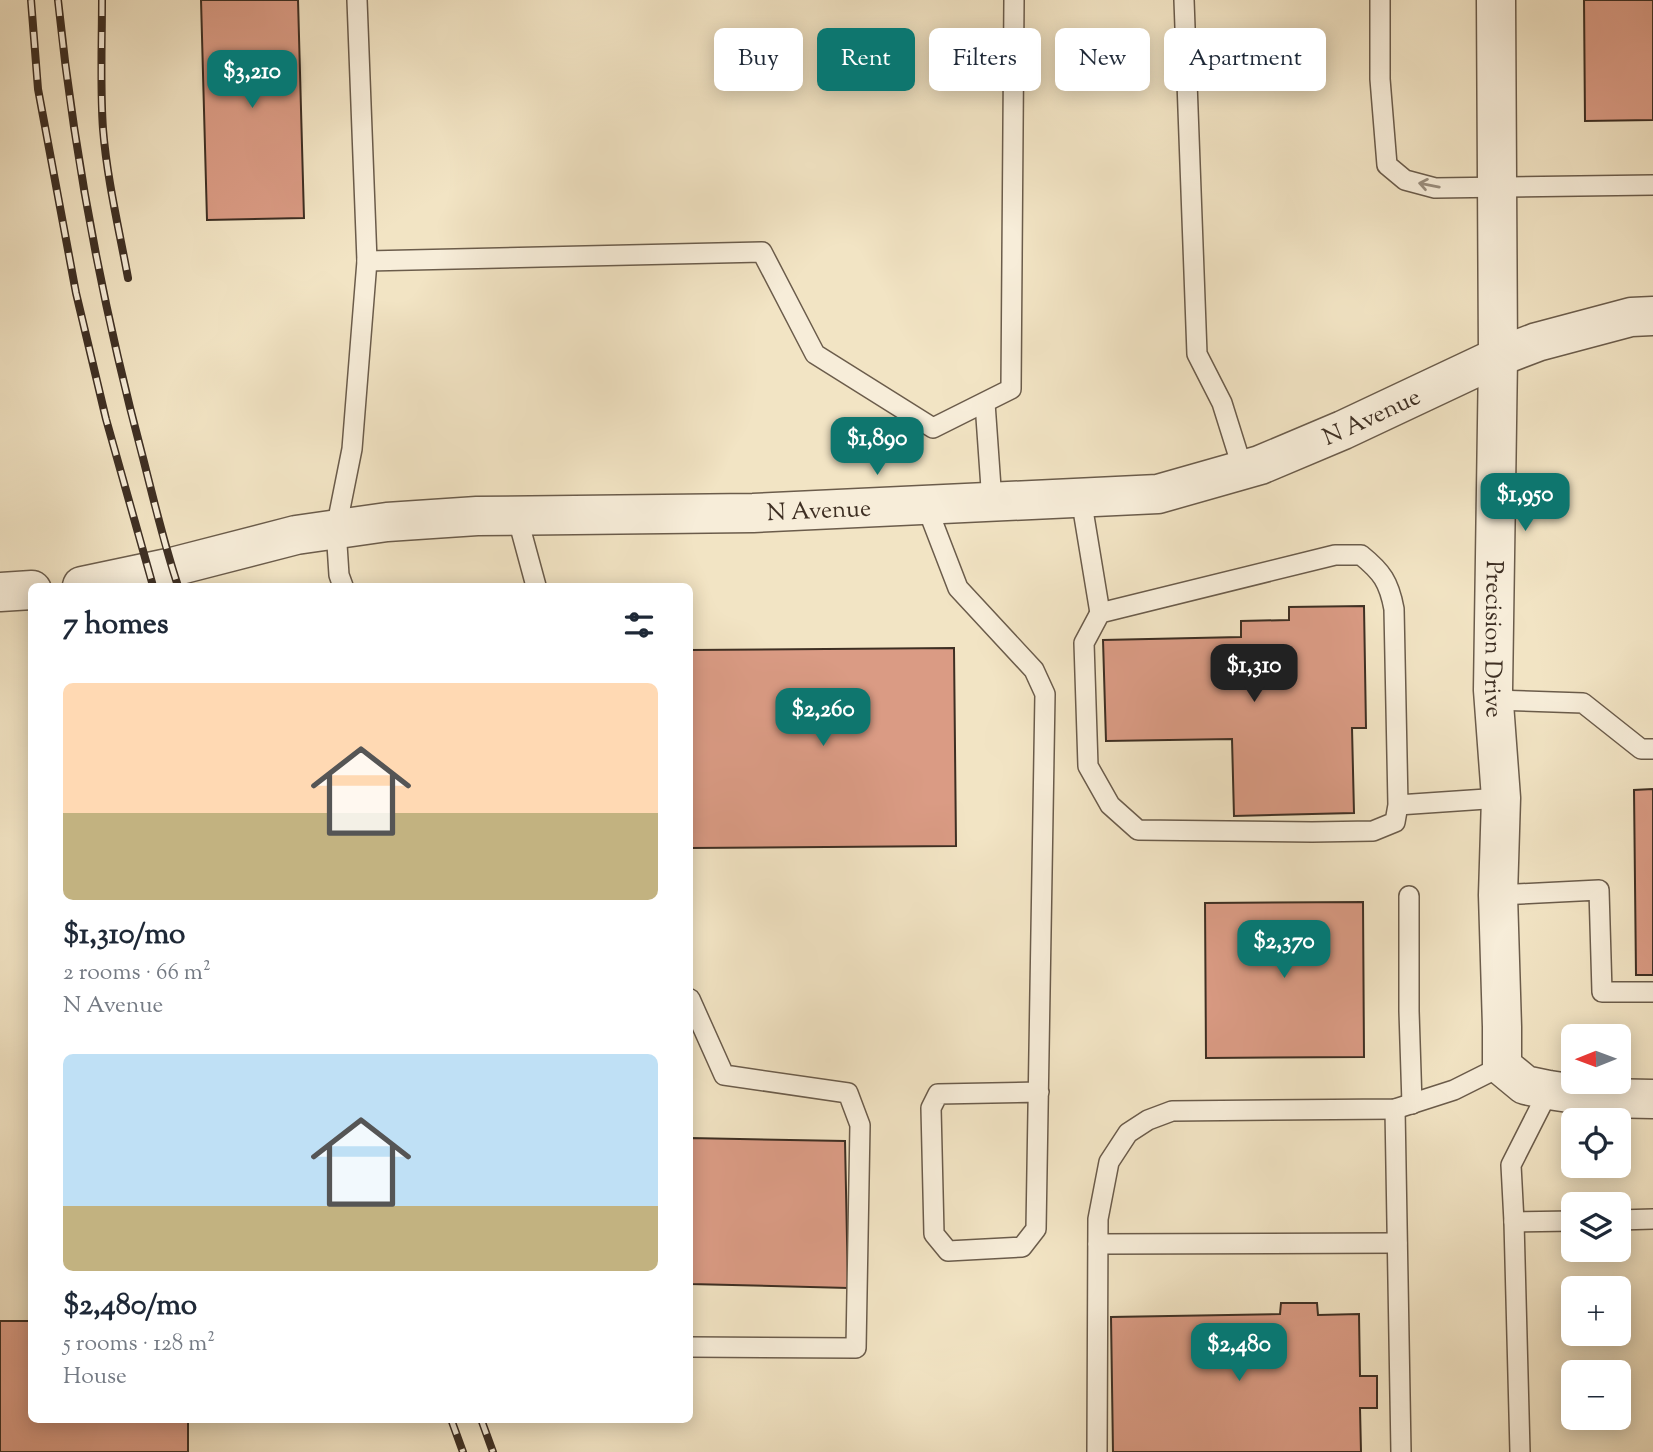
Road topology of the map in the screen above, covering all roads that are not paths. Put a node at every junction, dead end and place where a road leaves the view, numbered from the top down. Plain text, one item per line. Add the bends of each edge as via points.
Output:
1 (357, 0) edge
2 (1014, 0) edge
3 (1184, 0) edge
4 (1380, 0) edge
5 (1496, 0) edge
6 (1653, 185) edge
7 (1497, 187) junction
8 (367, 261) junction
9 (1653, 316) edge
10 (1498, 356) junction
11 (985, 402) junction
12 (1243, 470) junction
13 (1081, 498) junction
14 (992, 502) junction
15 (926, 505) junction
16 (517, 516) junction
17 (336, 529) junction
18 (97, 583) edge
19 (342, 583) edge
20 (535, 583) edge
21 (28, 590) edge
22 (0, 592) edge
23 (1100, 613) junction
24 (1493, 700) junction
25 (1653, 749) edge
26 (1501, 798) junction
27 (1398, 805) junction
28 (1499, 895) junction
29 (1409, 896) dead end
30 (1653, 992) edge
31 (693, 1006) edge
32 (1502, 1066) junction
33 (1549, 1090) junction
34 (1039, 1092) junction
35 (1653, 1099) edge
36 (1404, 1106) junction
37 (1653, 1219) edge
38 (1631, 1220) edge
39 (1561, 1221) edge
40 (1514, 1222) junction
41 (1397, 1243) junction
42 (1098, 1244) junction
43 (693, 1347) edge
44 (1097, 1452) edge
45 (1401, 1452) edge
46 (1520, 1452) edge

1 - 8 lane
2 - 11 lane via 1011,389
3 - 12 lane via 1197,354 1222,403
7 -> 4 lane via 1435,188 1405,180 1387,165
5 - 7 street, Precision Drive
6 - 7 lane
7 - 10 street, Precision Drive
8 - 11 lane via 762,252 816,354 933,428
8 - 17 lane via 352,449
9 - 10 street, N Avenue via 1631,317
10 - 12 street, N Avenue
10 - 24 street, Precision Drive
11 - 14 lane
12 - 13 street, N Avenue via 1158,494
13 - 14 street, N Avenue
13 - 23 lane
14 - 15 street, N Avenue
15 - 16 street, N Avenue
15 - 34 lane via 958,588 1034,670 1045,694
16 - 17 street, N Avenue
16 - 20 lane
17 - 18 street, N Avenue
17 - 19 lane
21 - 22 street
23 - 27 lane via 1084,643 1088,766 1110,805 1138,830 1373,831 1395,822
23 - 27 lane via 1335,555 1361,555 1391,590 1394,609
24 - 25 lane via 1583,703 1641,749
24 - 26 street, Precision Drive
26 - 27 lane
26 - 28 street, Precision Drive
28 - 30 lane via 1599,890 1602,992
28 - 32 street, Precision Drive
29 - 36 lane
31 - 43 lane via 724,1075 848,1093 860,1125 856,1348
32 - 33 street via 1525,1084
32 - 36 lane via 1454,1090
33 - 35 street
33 - 40 lane via 1511,1164
34 - 34 lane via 1037,1229 1021,1247 948,1251 934,1234 931,1108 938,1094
36 - 41 lane
36 - 42 lane via 1172,1111 1148,1120 1128,1133 1109,1162
37 - 38 lane
39 - 40 lane
40 - 46 lane
41 - 42 lane
41 - 45 lane
42 - 44 lane

